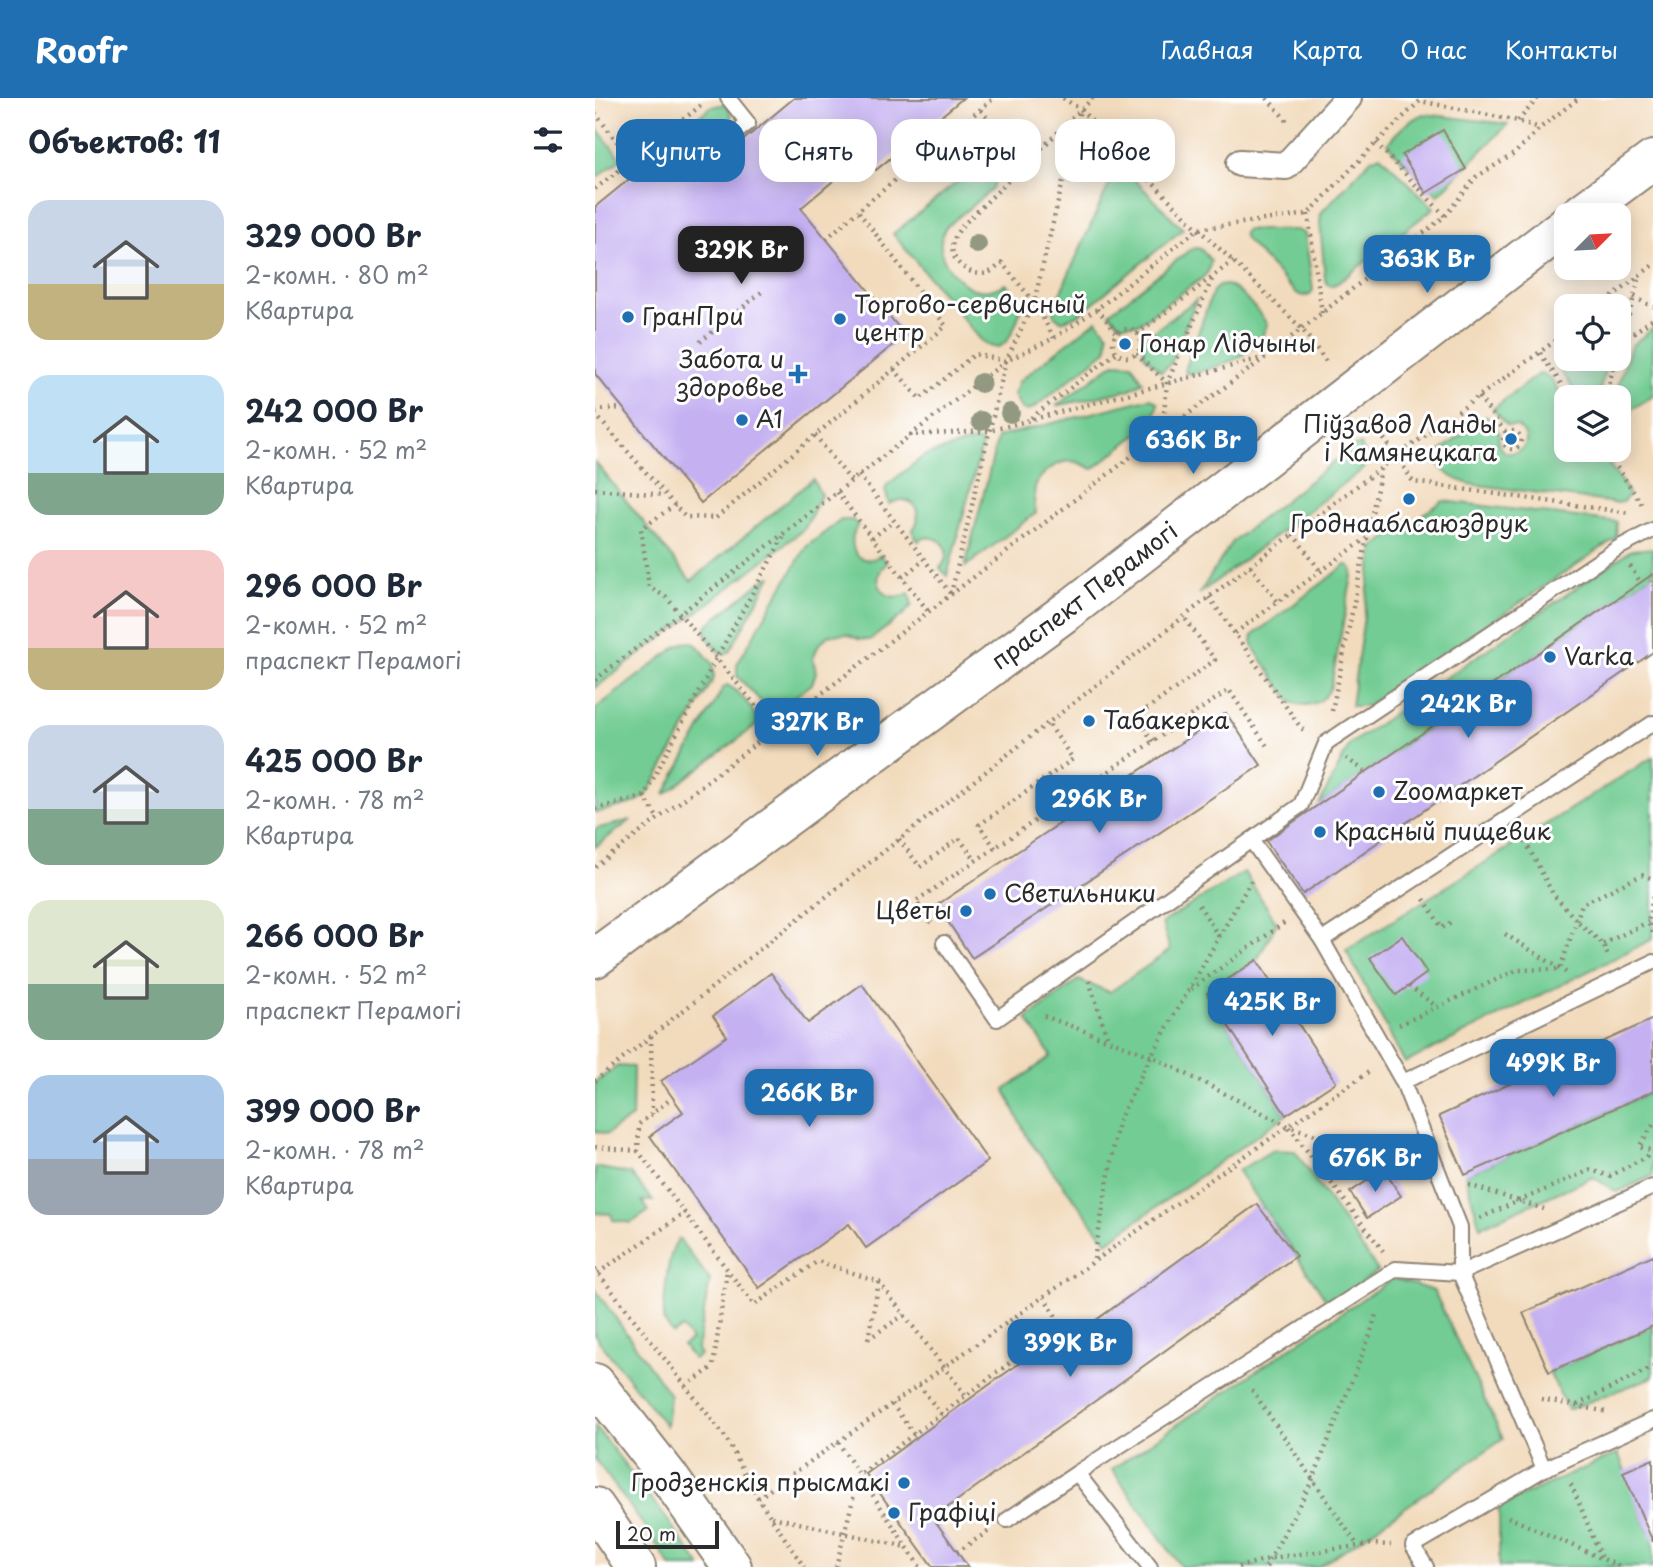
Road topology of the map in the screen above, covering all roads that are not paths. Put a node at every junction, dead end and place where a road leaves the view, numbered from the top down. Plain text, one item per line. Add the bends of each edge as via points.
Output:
1 (728, 98) edge
2 (1348, 98) edge
3 (745, 119) edge
4 (1653, 160) edge
5 (1240, 163) dead end
6 (1595, 203) edge
7 (1554, 234) edge
8 (1651, 523) edge
9 (1653, 723) edge
10 (1251, 840) junction
11 (1322, 940) junction
12 (944, 943) road end
13 (595, 958) edge
14 (1653, 962) edge
15 (1403, 1082) junction
16 (1653, 1187) edge
17 (1461, 1273) junction
18 (595, 1383) edge
19 (1652, 1421) edge
20 (1544, 1468) junction
21 (1077, 1472) junction
22 (595, 1507) edge
23 (1007, 1520) road end
24 (636, 1567) edge
25 (732, 1567) edge
26 (1150, 1567) edge
27 (1426, 1567) edge

1 - 3 lane
2 - 5 street via 1286,166
4 - 6 main road
7 - 13 main road, праспект Перамогі via 1074,606
8 - 10 lane via 1326,743 1301,805
9 - 11 lane
10 - 11 lane
10 - 12 lane via 997,1019
11 - 15 lane
14 - 15 lane
15 - 17 lane via 1460,1227
16 - 17 lane
17 - 20 lane
17 - 21 lane via 1392,1271
18 - 25 main road
19 - 20 lane
20 - 27 lane via 1413,1546
21 - 23 lane
21 - 26 lane
22 - 24 main road

